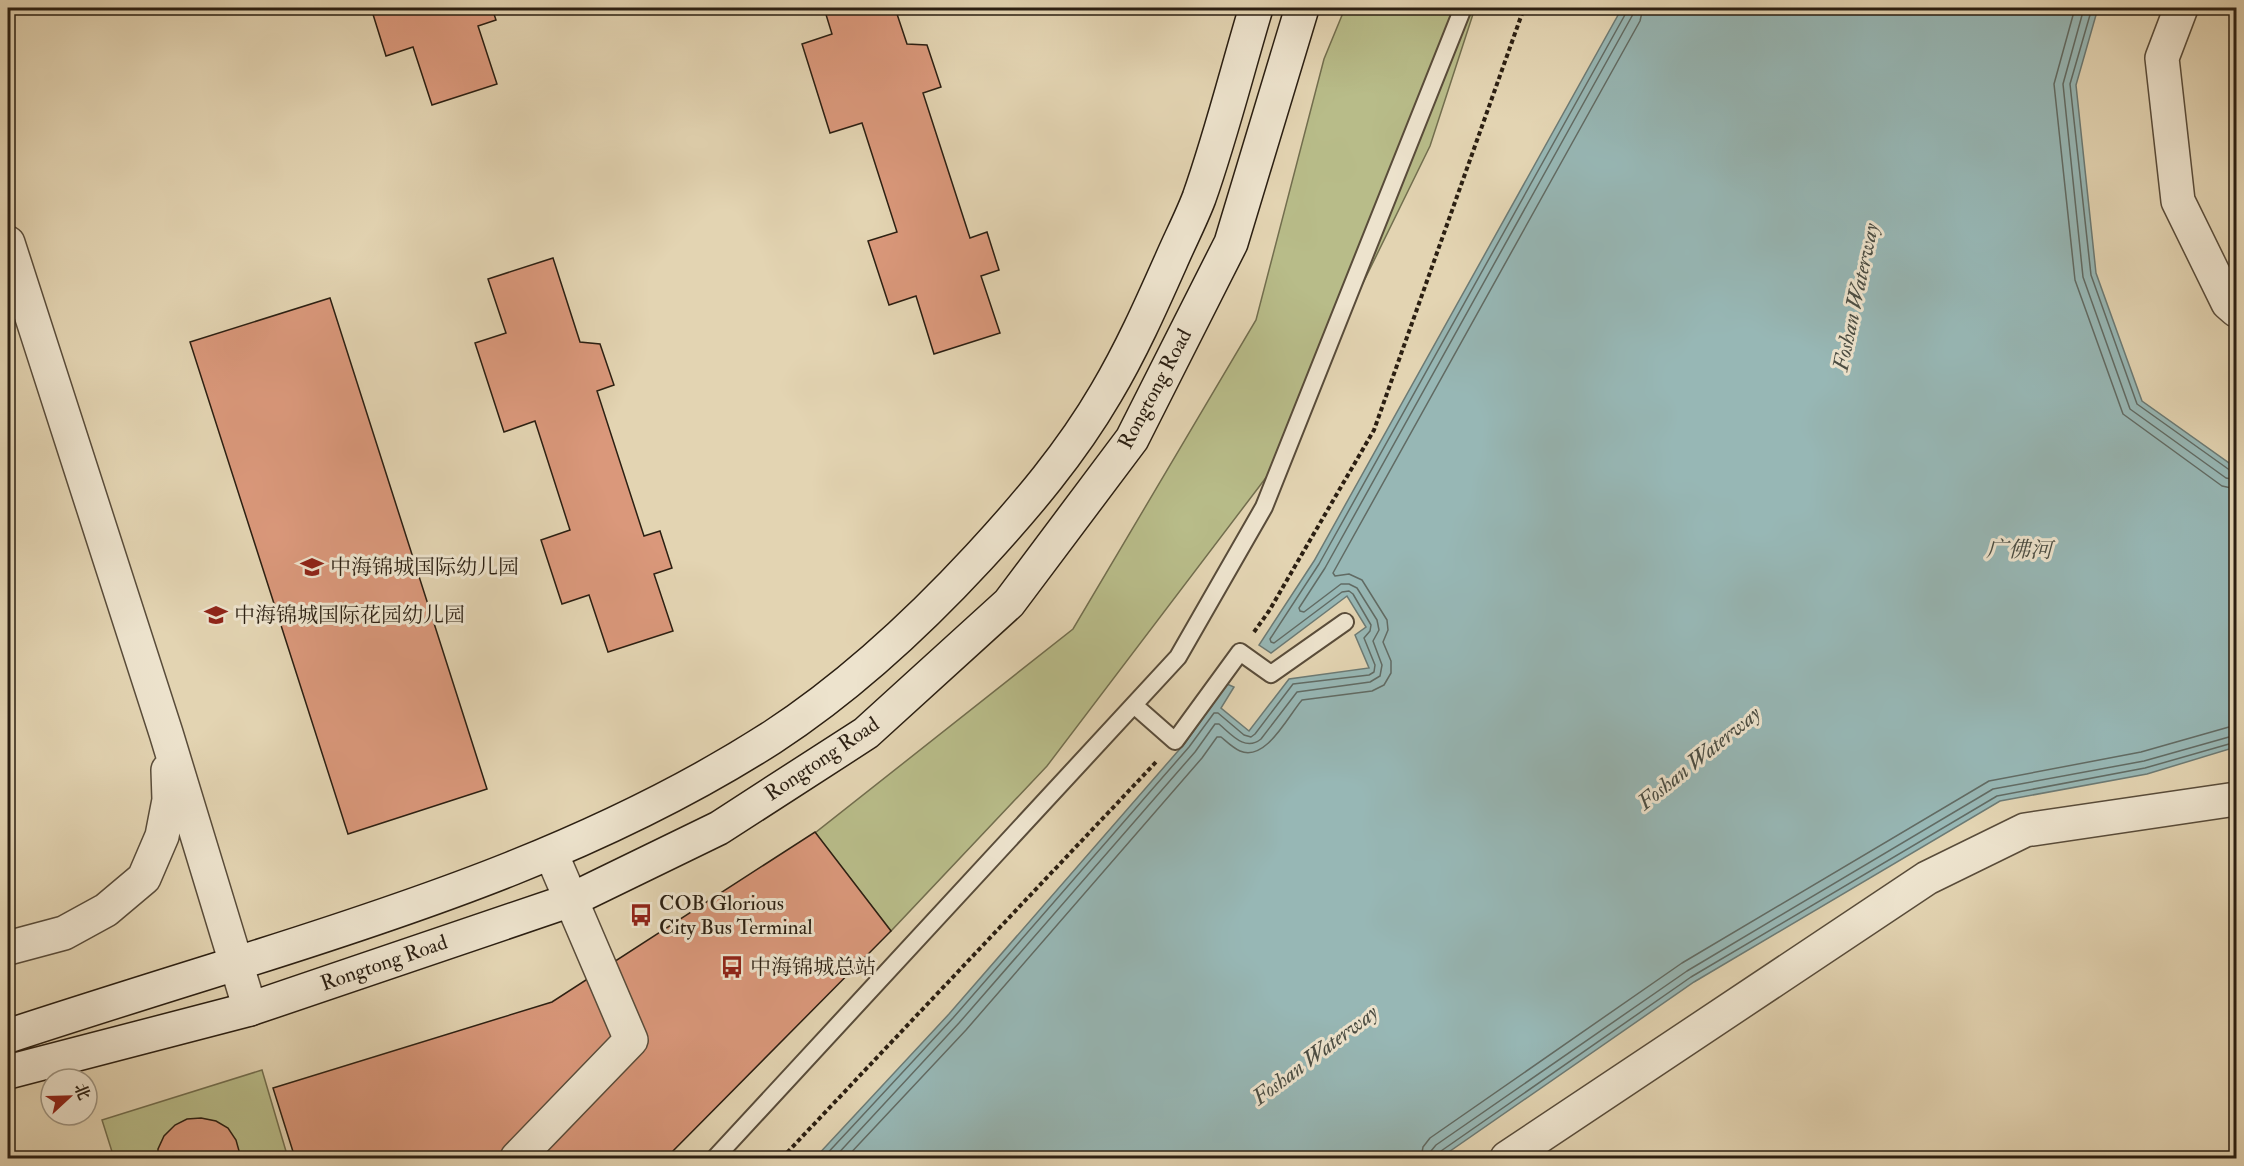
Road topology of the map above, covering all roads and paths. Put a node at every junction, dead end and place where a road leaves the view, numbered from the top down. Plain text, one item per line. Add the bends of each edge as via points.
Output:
1 (1256, 8) edge
2 (1302, 8) edge
3 (1463, 8) edge
4 (1524, 8) edge
5 (2181, 8) edge
6 (8, 243) edge
7 (2236, 310) edge
8 (1344, 622) dead end
9 (1240, 652) junction
10 (1134, 705) junction
11 (166, 733) junction
12 (1176, 741) junction
13 (2236, 799) edge
14 (551, 853) junction
15 (571, 900) junction
16 (8, 948) edge
17 (235, 964) junction
18 (250, 1009) junction
19 (8, 1036) edge
20 (8, 1072) edge
21 (517, 1158) edge
22 (715, 1158) edge
23 (782, 1158) edge
24 (1507, 1158) edge

1 - 14 main road, Rongtong Road via 1198,200 1106,394 1048,479 930,610 848,681 774,736 718,770
2 - 15 main road, Rongtong Road via 1231,243 1132,439 1009,603 866,733 719,828
3 - 10 lane via 1264,507 1178,657
4 - 9 path via 1374,430 1269,611
5 - 7 main road via 2162,58 2178,201 2228,303
6 - 11 main road
8 - 9 lane via 1271,674
9 - 12 lane
10 - 12 lane
10 - 22 lane
11 - 16 main road via 169,800 162,836 144,878 106,910 64,933
11 - 17 main road
12 - 23 path
13 - 24 main road via 2025,830 1927,878
14 - 15 main road
14 - 17 main road, Rongtong Road via 377,919
15 - 18 main road, Rongtong Road
15 - 21 main road via 631,1040
17 - 18 main road
17 - 19 main road, Rongtong Road
18 - 20 main road, Rongtong Road

